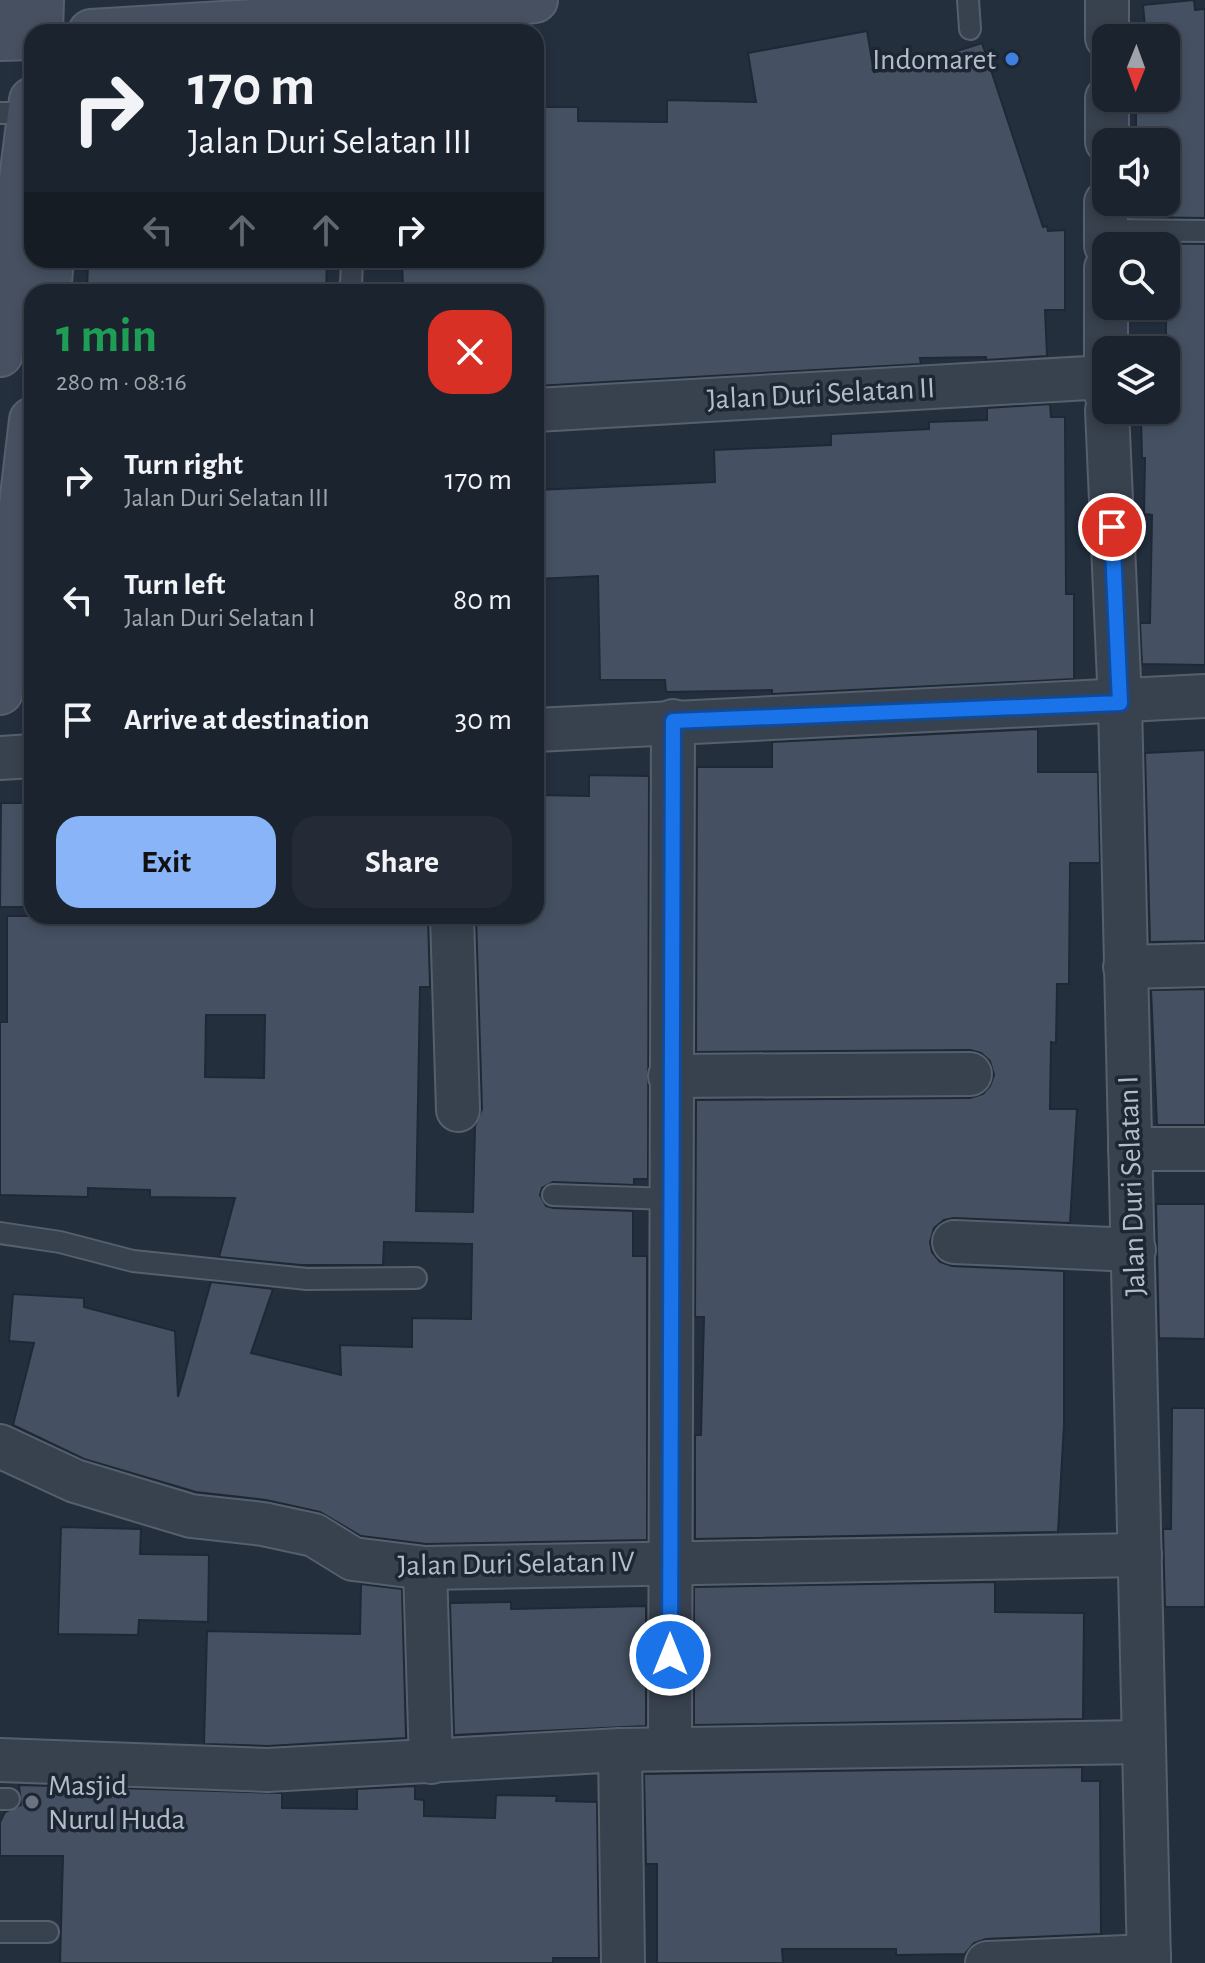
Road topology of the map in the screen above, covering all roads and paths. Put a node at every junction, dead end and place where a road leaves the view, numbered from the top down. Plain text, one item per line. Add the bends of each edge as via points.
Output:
1 (0, 0) edge
2 (11, 0) edge
3 (41, 0) edge
4 (80, 0) edge
5 (535, 0) edge
6 (968, 0) edge
7 (1107, 0) edge
8 (467, 4) edge
9 (40, 24) edge
10 (78, 24) edge
11 (274, 24) edge
12 (1107, 24) edge
13 (970, 29) dead end
14 (24, 37) edge
15 (0, 38) edge
16 (21, 109) edge
17 (24, 170) edge
18 (1205, 231) edge
19 (1180, 232) edge
20 (24, 304) edge
21 (0, 354) edge
22 (1092, 378) edge
23 (544, 410) edge
24 (1108, 424) edge
25 (24, 488) edge
26 (0, 692) edge
27 (1205, 696) edge
28 (1120, 703) junction
29 (673, 721) junction
30 (544, 729) edge
31 (24, 756) edge
32 (0, 758) edge
33 (452, 924) edge
34 (1205, 965) edge
35 (1125, 967) junction
36 (970, 1074) dead end
37 (670, 1076) junction
38 (458, 1110) dead end
39 (1130, 1149) junction
40 (1205, 1149) edge
41 (553, 1195) dead end
42 (671, 1199) junction
43 (0, 1233) edge
44 (954, 1242) dead end
45 (1134, 1250) junction
46 (416, 1278) dead end
47 (0, 1446) edge
48 (1140, 1555) junction
49 (669, 1561) junction
50 (425, 1568) junction
51 (1142, 1742) junction
52 (670, 1748) junction
53 (620, 1750) junction
54 (431, 1762) junction
55 (3, 1786) edge
56 (0, 1932) edge
57 (48, 1932) dead end
58 (1149, 1960) edge
59 (623, 1963) edge
60 (987, 1963) edge

1 - 2 main road
3 - 9 main road
4 - 10 main road
5 - 8 main road
6 - 13 lane
7 - 12 street
8 - 11 main road
14 - 15 main road
16 - 17 main road
18 - 19 lane
20 - 21 main road
22 - 23 street, Jalan Duri Selatan II
24 - 28 street, Jalan Duri Selatan I
25 - 26 main road
27 - 28 street
28 - 29 street
28 - 35 street, Jalan Duri Selatan I
29 - 30 street
29 - 37 street, Jalan Duri Selatan IV
31 - 32 street
33 - 38 street
34 - 35 street
35 - 39 street, Jalan Duri Selatan I
36 - 37 street
37 - 42 street, Jalan Duri Selatan IV
39 - 40 street
39 - 45 street, Jalan Duri Selatan I
41 - 42 lane
42 - 49 street, Jalan Duri Selatan IV
43 - 46 lane via 133,1261 307,1279
44 - 45 street
45 - 48 street, Jalan Duri Selatan I
47 - 50 street, Jalan Duri Selatan IV via 75,1481 191,1516 314,1535 353,1559
48 - 49 street, Jalan Duri Selatan IV
48 - 51 street, Jalan Duri Selatan I
49 - 50 street, Jalan Duri Selatan IV
49 - 52 street, Jalan Duri Selatan IV
50 - 54 street
51 - 52 street
51 - 58 street, Jalan Duri Selatan I
52 - 53 street
53 - 54 street
53 - 59 street
54 - 55 street
56 - 57 lane
58 - 60 street

